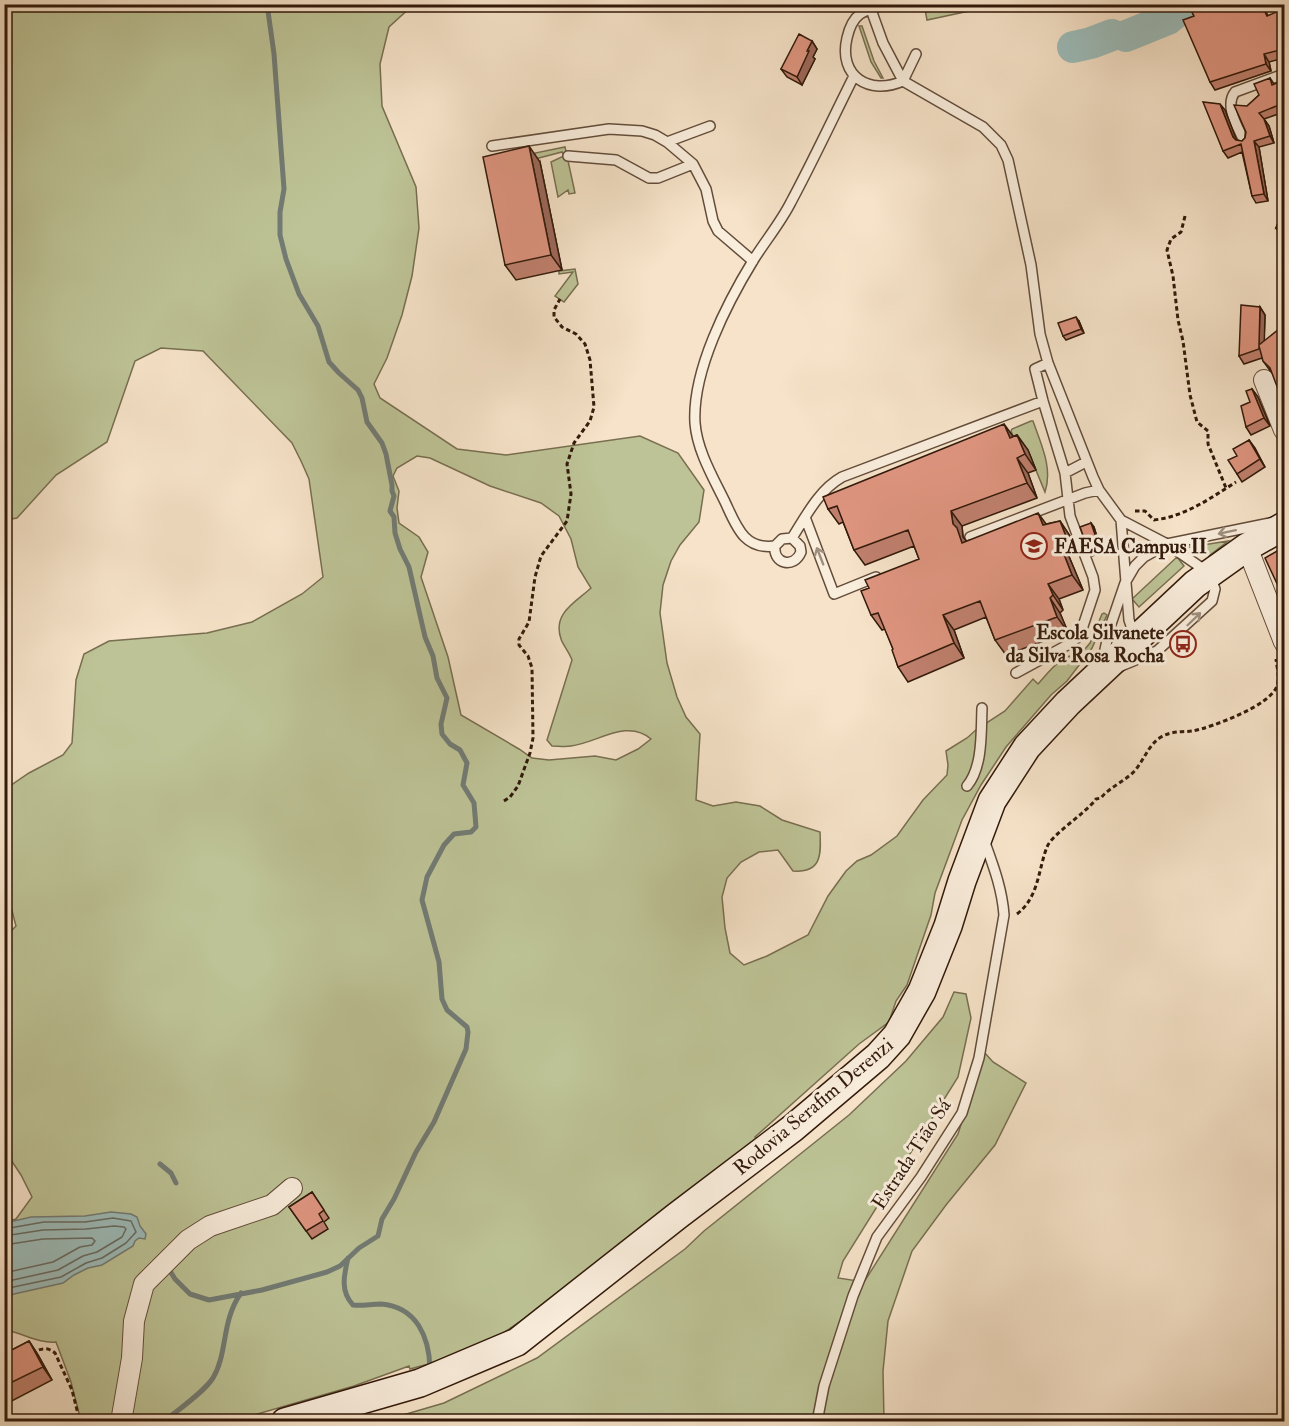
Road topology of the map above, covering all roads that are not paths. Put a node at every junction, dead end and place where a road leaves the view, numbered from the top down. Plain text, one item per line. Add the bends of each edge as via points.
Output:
1 (886, 4) edge
2 (870, 7) edge
3 (916, 54) dead end
4 (1284, 74) edge
5 (854, 76) junction
6 (903, 81) junction
7 (710, 126) dead end
8 (1244, 141) edge
9 (667, 142) junction
10 (492, 146) dead end
11 (568, 156) dead end
12 (693, 164) junction
13 (753, 261) junction
14 (1048, 363) junction
15 (1264, 380) dead end
16 (1043, 401) junction
17 (1284, 429) edge
18 (1086, 462) junction
19 (1065, 473) junction
20 (1099, 490) junction
21 (1067, 500) junction
22 (805, 518) junction
23 (1121, 520) junction
24 (1284, 523) edge
25 (970, 537) edge
26 (792, 538) junction
27 (1167, 544) junction
28 (775, 546) junction
29 (1247, 547) junction
30 (886, 573) edge
31 (1209, 573) junction
32 (1125, 583) junction
33 (1143, 647) junction
34 (1280, 648) edge
35 (1016, 673) dead end
36 (1100, 673) junction
37 (982, 708) dead end
38 (967, 786) dead end
39 (981, 829) junction
40 (292, 1188) dead end
41 (121, 1422) edge
42 (285, 1422) edge
43 (816, 1422) edge

1 - 2 lane
2 - 5 lane via 850,26 844,49 847,66
2 - 6 lane via 882,43
3 - 6 lane
4 - 8 lane via 1234,92 1231,97 1231,109
5 - 6 lane via 868,84
5 - 13 lane via 790,204
6 - 14 lane via 983,127 1001,145 1008,160 1031,265
7 - 9 lane
9 - 10 lane via 642,130 609,129
9 - 12 lane
11 - 12 lane via 616,160 649,178
12 - 13 lane via 706,189 718,231
13 - 28 lane via 704,360 696,394 695,425 704,456 747,541 764,548
14 - 16 lane via 1035,369
14 - 18 lane
15 - 17 street
16 - 19 lane
16 - 22 lane via 842,477 823,492
18 - 19 lane
18 - 20 lane
19 - 21 lane
20 - 21 lane
20 - 23 lane
21 - 25 lane
21 - 35 lane via 1093,577 1094,596 1080,635
22 - 26 lane
30 -> 22 lane via 834,594
23 - 27 lane
23 - 32 lane
24 -> 27 lane
24 - 29 main road, Rodovia Serafim Derenzi
26 - 28 lane via 782,539
26 - 28 lane via 801,552 794,562 781,562
27 - 31 lane
27 - 32 lane via 1135,566
29 - 31 main road, Rodovia Serafim Derenzi
29 - 34 street
31 - 33 main road, Rodovia Serafim Derenzi
32 - 33 lane via 1129,620
32 - 36 lane
33 - 36 main road, Rodovia Serafim Derenzi
36 - 39 main road, Rodovia Serafim Derenzi via 1027,747 992,801
37 - 38 lane via 974,777
39 - 42 main road, Rodovia Serafim Derenzi via 922,992 897,1035 878,1056 793,1128 517,1342 420,1383
39 - 43 lane, Estrada Tião Sá via 999,882 1004,915 979,1058 962,1113 877,1237 831,1364
40 - 41 street via 272,1205 210,1226 188,1240 144,1284 134,1321

